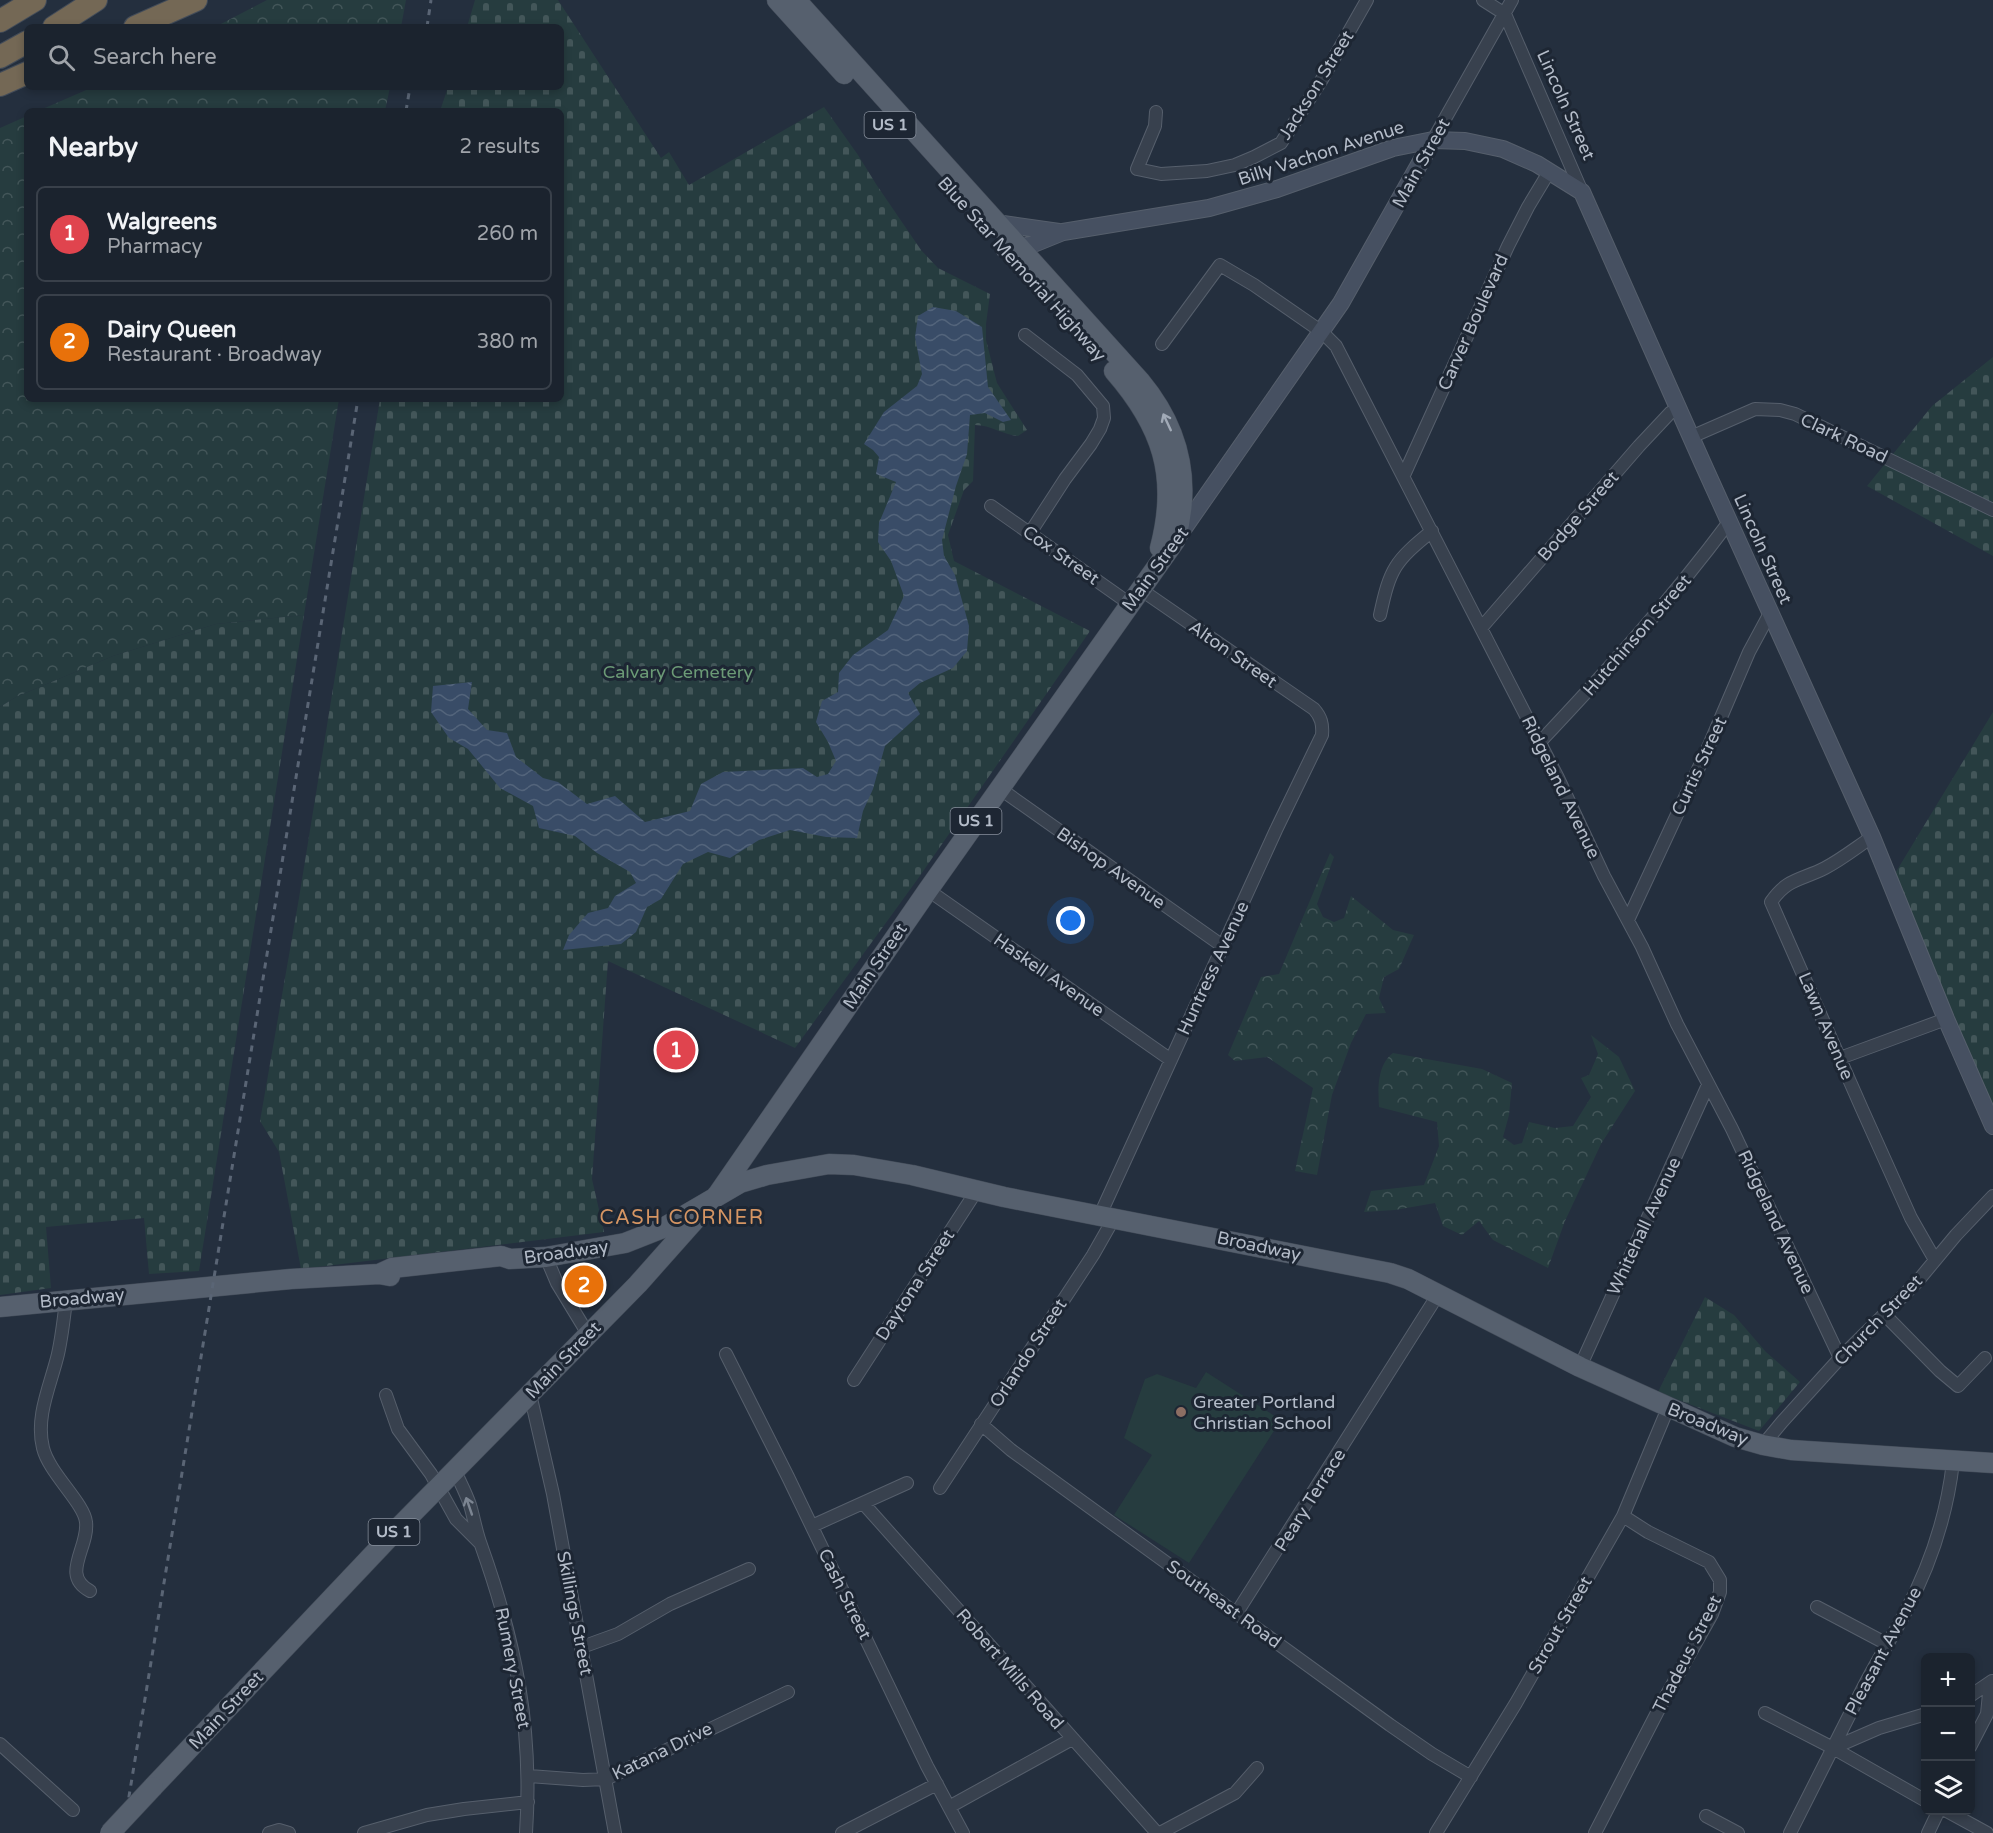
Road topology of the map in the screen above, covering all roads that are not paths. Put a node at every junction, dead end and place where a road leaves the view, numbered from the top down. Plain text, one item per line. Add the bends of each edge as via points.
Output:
1 (35, 0) edge
2 (96, 0) edge
3 (196, 0) edge
4 (777, 0) edge
5 (796, 0) edge
6 (1367, 0) edge
7 (1483, 0) edge
8 (1512, 0) edge
9 (1504, 14) junction
10 (0, 21) edge
11 (59, 24) edge
12 (142, 24) edge
13 (24, 44) edge
14 (0, 57) edge
15 (24, 74) edge
16 (0, 85) edge
17 (1156, 112) dead end
18 (1433, 140) junction
19 (1550, 171) junction
20 (1582, 192) junction
21 (996, 223) junction
22 (1063, 232) junction
23 (1011, 248) junction
24 (1322, 332) junction
25 (1025, 335) dead end
26 (1162, 344) dead end
27 (1679, 409) junction
28 (1691, 437) junction
29 (1404, 475) junction
30 (992, 506) dead end
31 (1993, 510) edge
32 (1729, 522) junction
33 (1432, 531) junction
34 (1030, 533) junction
35 (1175, 541) junction
36 (1139, 591) junction
37 (1770, 613) junction
38 (1380, 615) dead end
39 (1482, 627) junction
40 (1322, 721) joint
41 (1539, 742) junction
42 (999, 788) junction
43 (1872, 837) junction
44 (928, 890) junction
45 (1628, 920) junction
46 (1224, 947) junction
47 (1946, 1019) junction
48 (1840, 1058) junction
49 (1171, 1060) junction
50 (1708, 1085) junction
51 (1993, 1126) edge
52 (976, 1190) junction
53 (718, 1194) junction
54 (1993, 1196) edge
55 (1107, 1216) junction
56 (546, 1257) junction
57 (1935, 1260) junction
58 (1439, 1293) junction
59 (66, 1300) junction
60 (0, 1307) edge
61 (1884, 1314) junction
62 (588, 1334) junction
63 (726, 1354) dead end
64 (1840, 1358) junction
65 (1985, 1358) dead end
66 (1580, 1366) junction
67 (854, 1380) dead end
68 (530, 1394) junction
69 (386, 1395) dead end
70 (1668, 1408) junction
71 (981, 1424) junction
72 (1763, 1445) junction
73 (1953, 1462) junction
74 (1993, 1463) edge
75 (456, 1471) junction
76 (907, 1483) dead end
77 (439, 1488) junction
78 (940, 1488) dead end
79 (863, 1503) junction
80 (1623, 1516) junction
81 (812, 1526) junction
82 (480, 1543) junction
83 (749, 1569) dead end
84 (90, 1591) dead end
85 (1817, 1607) dead end
86 (1236, 1614) junction
87 (1887, 1644) junction
88 (582, 1647) junction
89 (1992, 1682) edge
90 (788, 1692) dead end
91 (1975, 1693) edge
92 (1765, 1713) dead end
93 (1921, 1715) edge
94 (1072, 1739) junction
95 (1975, 1739) edge
96 (0, 1744) edge
97 (1833, 1748) junction
98 (1257, 1768) dead end
99 (529, 1776) junction
100 (1471, 1777) junction
101 (606, 1779) junction
102 (937, 1784) junction
103 (1921, 1798) edge
104 (528, 1802) junction
105 (949, 1807) junction
106 (73, 1810) dead end
107 (1937, 1815) edge
108 (1954, 1815) edge
109 (1706, 1816) dead end
110 (110, 1833) edge
111 (269, 1833) edge
112 (289, 1833) edge
113 (364, 1833) edge
114 (526, 1833) edge
115 (615, 1833) edge
116 (842, 1833) edge
117 (963, 1833) edge
118 (1159, 1833) edge
119 (1436, 1833) edge
120 (1595, 1833) edge
121 (1738, 1833) edge
122 (1790, 1833) edge
123 (1928, 1833) edge
124 (1987, 1833) edge

1 - 10 highway
2 - 11 highway
3 - 12 highway
4 - 23 main road, Blue Star Memorial Highway / US 1
5 - 21 main road, Blue Star Memorial Highway / US 1
6 - 17 street, Jackson Street via 1303,112 1281,143 1264,153 1207,171 1161,174 1137,169 1155,126
7 - 9 street
8 - 9 street, Main Street
9 - 18 street, Main Street
9 - 20 street, Lincoln Street
13 - 14 highway
15 - 16 highway
18 - 19 main road, Billy Vachon Avenue via 1465,141 1503,149
18 - 22 main road, Billy Vachon Avenue via 1393,148 1278,189 1209,208
18 - 24 main road, Main Street
19 - 20 main road, Billy Vachon Avenue
19 - 29 street, Carver Boulevard via 1508,246
20 - 27 main road, Lincoln Street
21 - 22 main road, Billy Vachon Avenue
21 - 23 main road, Blue Star Memorial Highway / US 1
22 - 23 main road, Billy Vachon Avenue
35 -> 23 main road, Blue Star Memorial Highway / US 1 via 1183,486 1176,447 1163,413 1140,381
23 - 36 main road, Blue Star Memorial Highway / US 1 via 1118,376 1160,441 1168,484 1168,515 1161,547
24 - 26 street, Ridgeland Avenue via 1220,265
24 - 29 street, Ridgeland Avenue via 1336,346
24 - 35 main road, Main Street
25 - 34 street via 1077,375 1103,406 1104,418 1091,444
27 - 28 main road, Lincoln Street
27 - 39 street, Bodge Street via 1670,413 1639,446
28 - 31 street, Clark Road via 1755,410 1780,410
28 - 32 main road, Lincoln Street
29 - 33 street, Ridgeland Avenue
30 - 34 street, Cox Street
32 - 37 main road, Lincoln Street
32 - 41 street, Hutchinson Street via 1668,600
33 - 38 street via 1394,567
33 - 39 street, Ridgeland Avenue
34 - 36 street, Cox Street
35 - 36 main road, Main Street / US 1
36 - 40 street, Alton Street via 1314,709
36 - 42 main road, Main Street / US 1
37 - 43 main road, Lincoln Street
37 - 45 street, Curtis Street
39 - 41 street, Ridgeland Avenue
40 - 46 street, Huntress Avenue via 1322,735
41 - 45 street, Ridgeland Avenue
42 - 44 main road, Main Street / US 1
42 - 46 street, Bishop Avenue
43 - 47 main road, Lincoln Street
43 - 48 street, Lawn Avenue via 1825,868 1788,884 1771,902
44 - 49 street, Haskell Avenue
44 - 53 main road, Main Street / US 1
45 - 50 street, Ridgeland Avenue
46 - 49 street, Huntress Avenue
47 - 48 street
47 - 51 main road, Lincoln Street
48 - 57 street, Lawn Avenue via 1911,1218
49 - 55 street, Huntress Avenue
50 - 64 street, Ridgeland Avenue
50 - 66 street, Whitehall Avenue
52 - 53 main road, Broadway via 854,1165 829,1164 767,1175
52 - 55 main road, Broadway
52 - 67 street, Daytona Street
53 - 56 main road, Broadway via 644,1236
53 - 62 main road, Main Street / US 1 via 665,1256
54 - 57 street, Church Street
55 - 58 main road, Broadway via 1390,1273
55 - 71 street, Orlando Street via 1093,1255
56 - 59 main road, Broadway via 501,1256 392,1268 379,1274
56 - 62 street
57 - 61 street, Church Street
58 - 66 main road, Broadway
58 - 86 street, Peary Terrace
59 - 60 main road, Broadway
59 - 84 street via 58,1354 42,1414 41,1438 48,1461 87,1520 76,1578 81,1587
61 - 64 street, Church Street
61 - 65 street via 1958,1386
62 - 68 main road, Main Street / US 1
63 - 81 street, Cash Street
64 - 72 street, Church Street
66 - 70 main road, Broadway
68 - 75 main road, Main Street / US 1
68 - 88 street, Skillings Street
69 - 77 street, Rumery Street via 398,1428
70 - 72 main road, Broadway
70 - 80 street, Strout Street
71 - 78 street, Orlando Street
71 - 86 street, Southeast Road
72 - 73 main road, Broadway
73 - 74 main road, Broadway
73 - 87 street, Pleasant Avenue via 1934,1548
75 - 77 main road, Main Street / US 1
82 -> 75 street, Rumery Street
76 - 79 street
77 - 82 street, Rumery Street via 456,1519
77 - 110 main road, Main Street / US 1, bridge
79 - 81 street
79 - 94 street, Robert Mills Road
80 - 100 street, Strout Street
80 - 120 street, Thadeus Street via 1709,1562 1720,1580 1720,1592 1712,1614
81 - 102 street, Cash Street
82 - 99 street, Rumery Street via 516,1664
83 - 88 street via 670,1604 618,1634
85 - 87 street
86 - 100 street, Southeast Road via 1432,1754
87 - 97 street, Pleasant Avenue
88 - 101 street, Skillings Street
89 - 91 street
89 - 95 street via 1987,1714
90 - 101 street, Katana Drive
92 - 97 street
93 - 97 street
94 - 105 street
94 - 118 street, Robert Mills Road
96 - 106 street
97 - 103 street
97 - 122 street, Pleasant Avenue
98 - 118 street via 1235,1793
99 - 101 street, Katana Drive
99 - 104 street, Rumery Street
100 - 119 street, Strout Street
101 - 115 street, Skillings Street
102 - 105 street, Cash Street
102 - 116 street
104 - 113 street via 427,1815
104 - 114 street, Rumery Street
105 - 117 street, Cash Street
107 - 123 street
108 - 124 street
109 - 121 street
111 - 112 street

